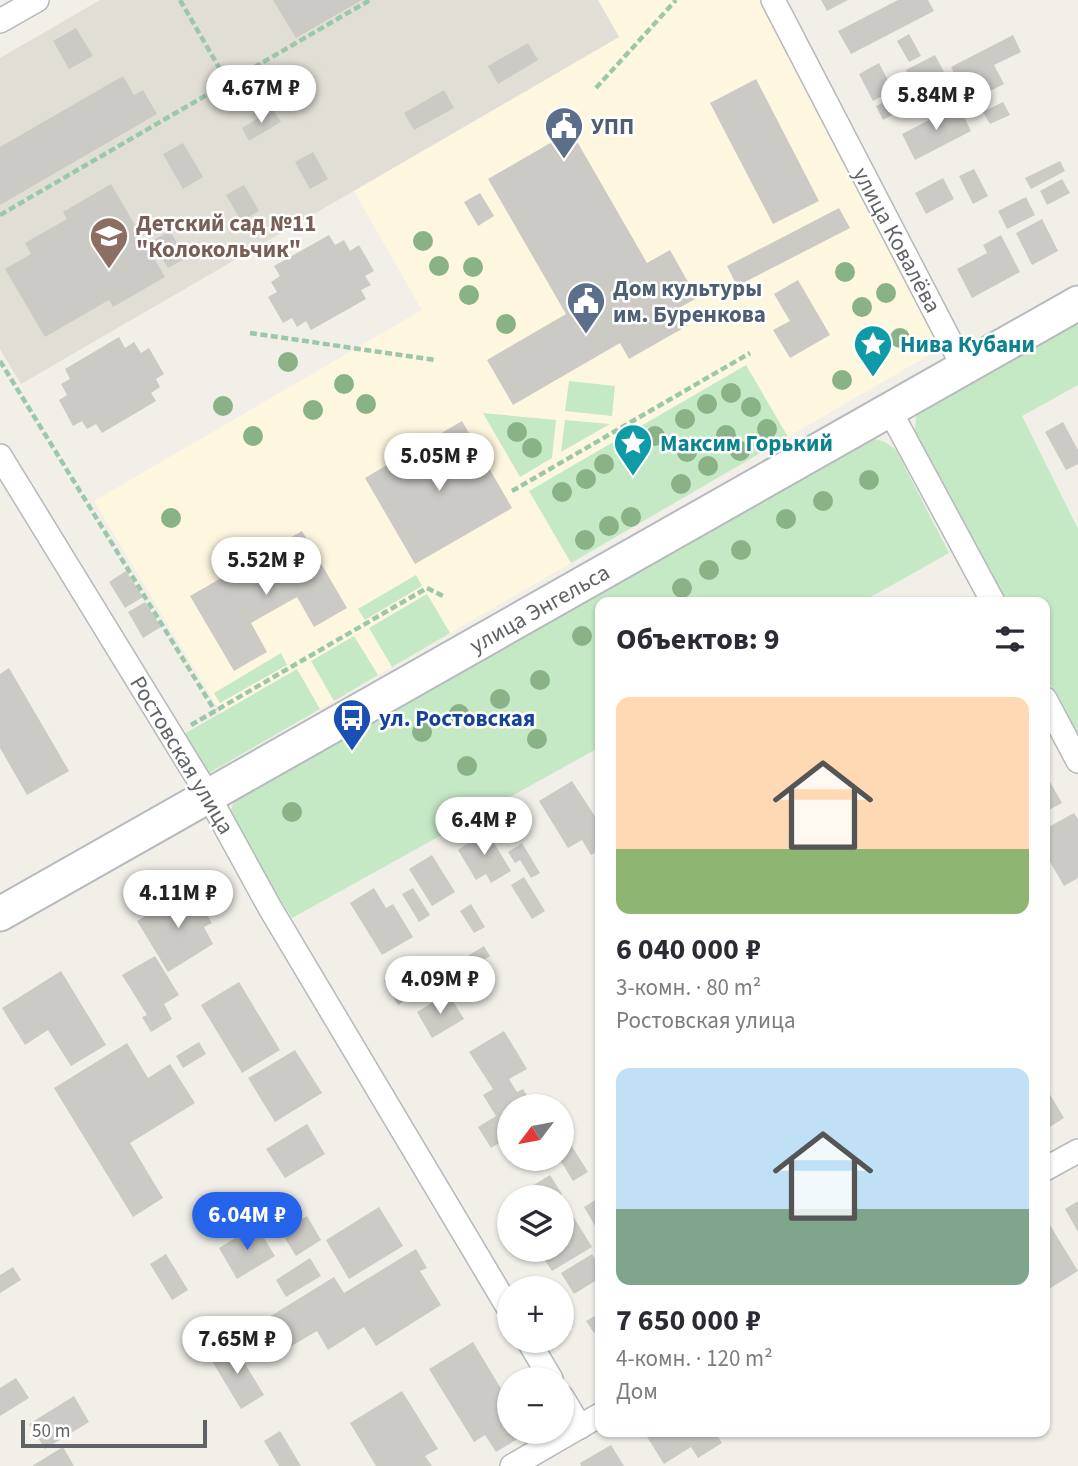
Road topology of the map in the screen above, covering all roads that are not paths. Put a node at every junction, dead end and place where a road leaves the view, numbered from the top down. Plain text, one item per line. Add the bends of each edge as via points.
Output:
1 (37, 0) edge
2 (773, 0) edge
3 (0, 21) edge
4 (1078, 303) edge
5 (964, 368) junction
6 (890, 411) junction
7 (0, 456) edge
8 (990, 597) edge
9 (1050, 708) edge
10 (1078, 761) edge
11 (208, 794) junction
12 (0, 914) edge
13 (1078, 1151) edge
14 (1050, 1166) edge
15 (497, 1288) edge
16 (574, 1417) edge
17 (595, 1418) edge
18 (580, 1427) junction
19 (512, 1466) edge

1 - 3 street
2 - 5 street, улица Ковалёва
4 - 5 street, улица Энгельса
5 - 6 street, улица Энгельса
6 - 8 street
6 - 11 street, улица Энгельса
7 - 11 street, Ростовская улица
9 - 10 street
11 - 12 street, улица Энгельса
11 - 15 street, Ростовская улица
13 - 14 street
16 - 18 street
17 - 18 street
18 - 19 street

